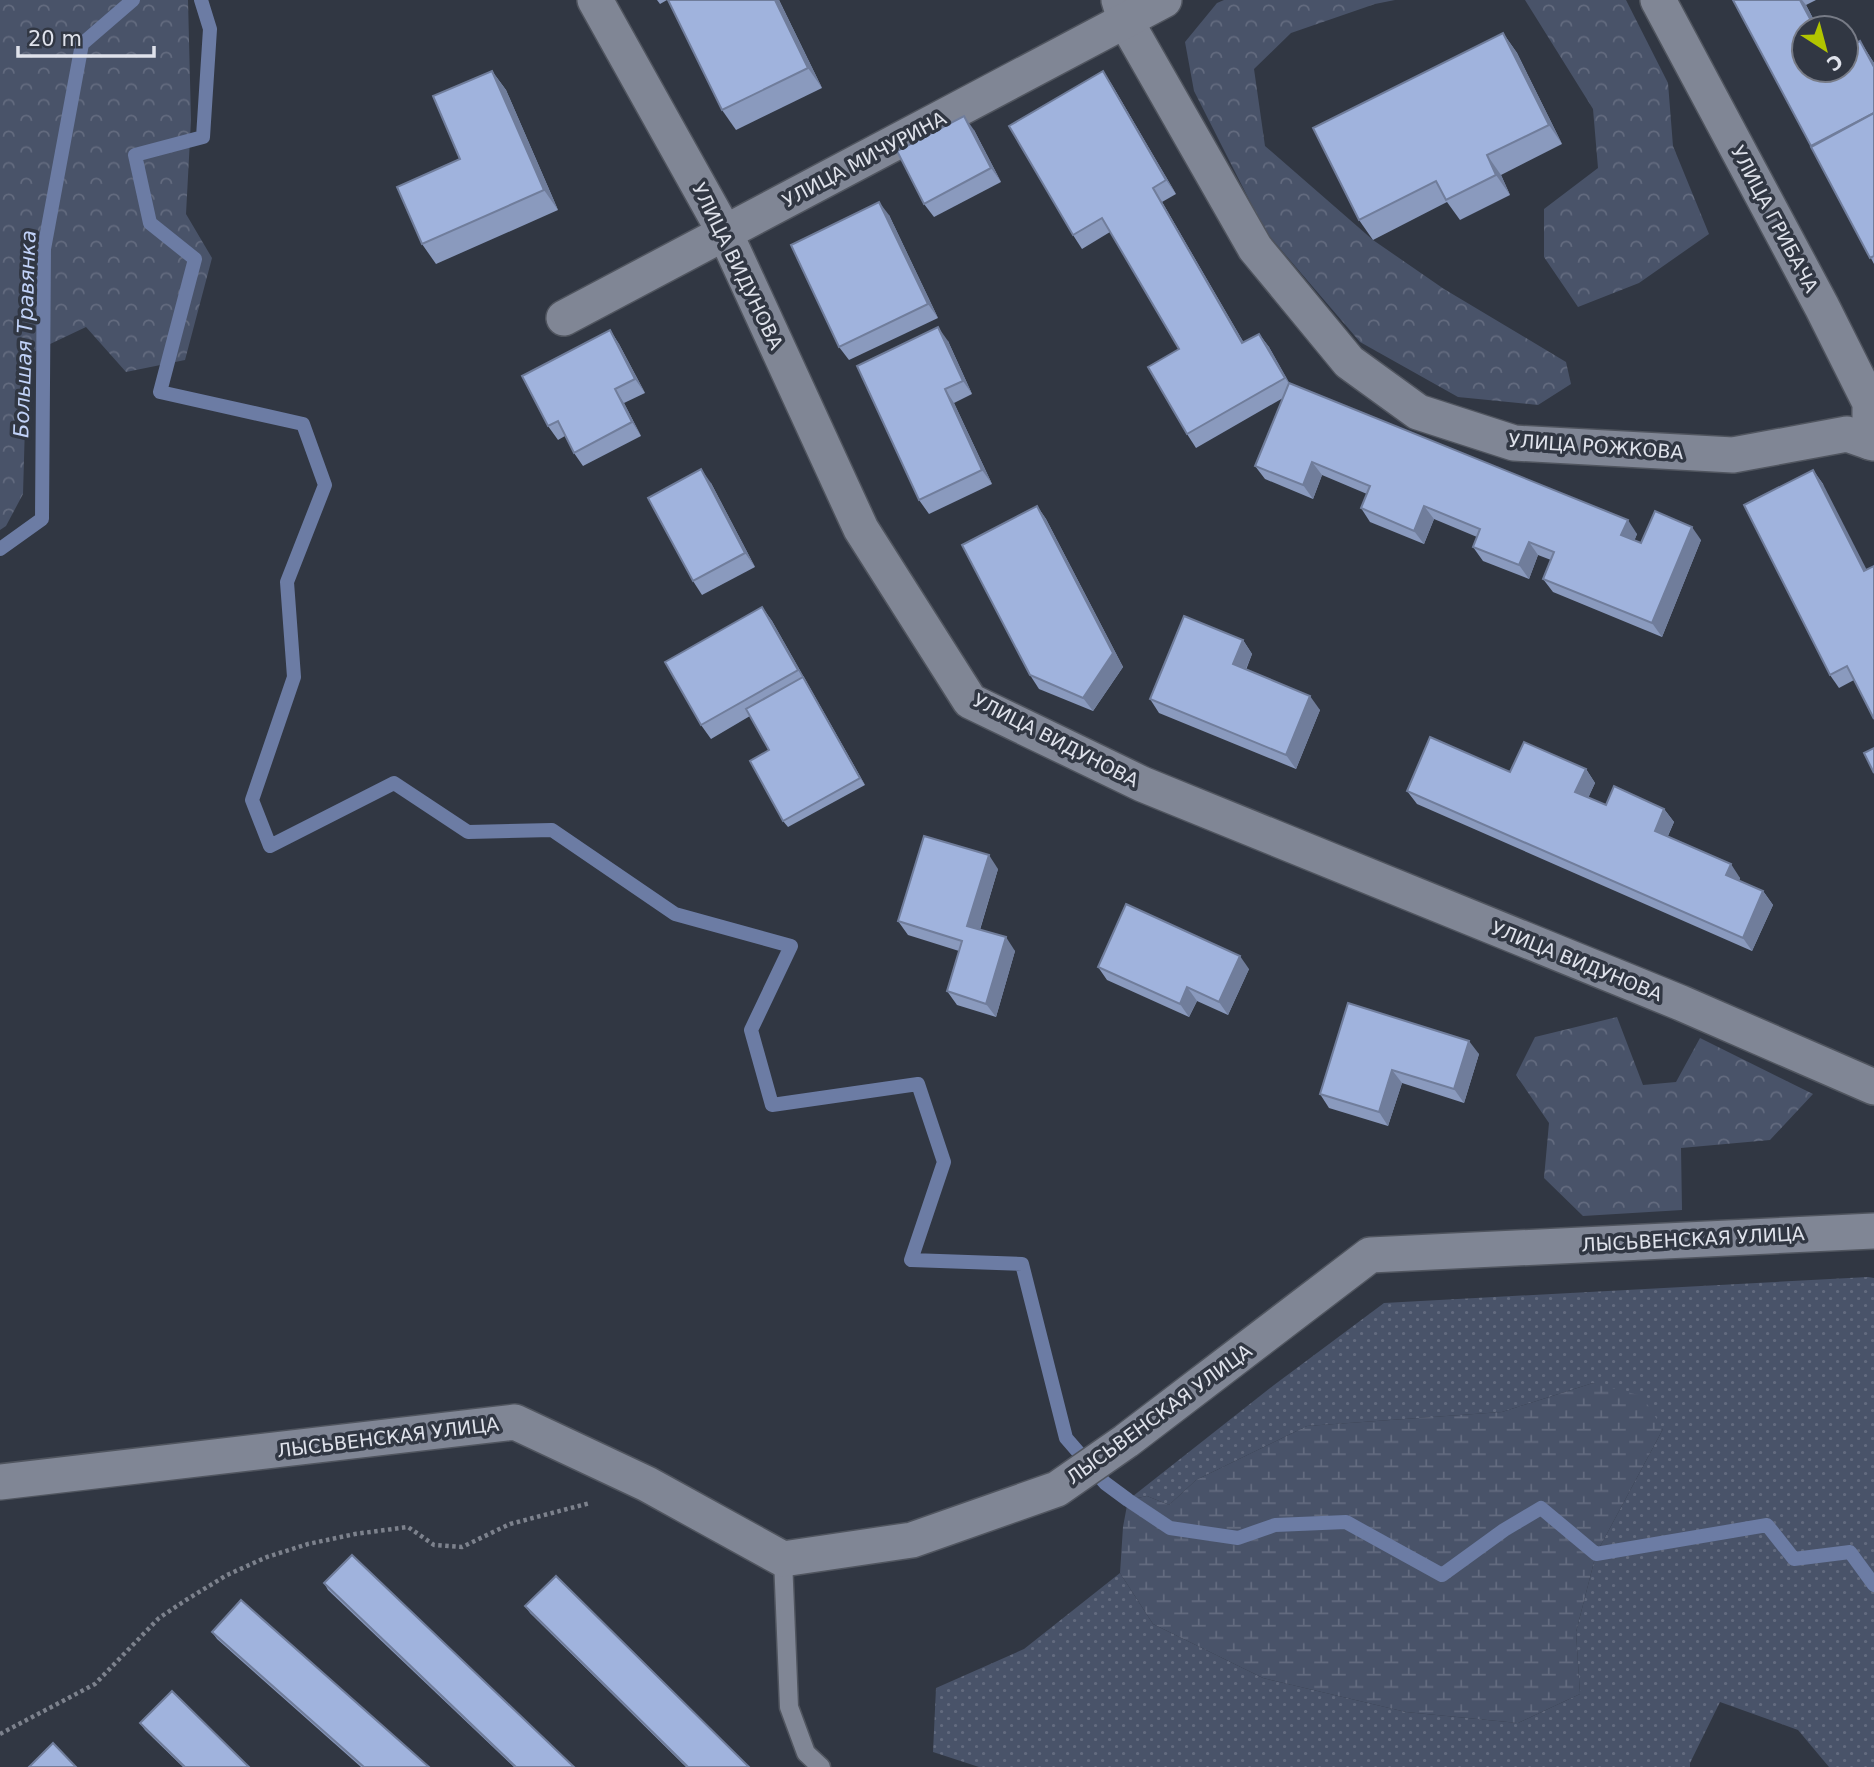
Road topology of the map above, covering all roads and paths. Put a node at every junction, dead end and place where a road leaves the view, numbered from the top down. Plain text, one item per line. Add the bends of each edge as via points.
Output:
1 (595, 0) edge
2 (1164, 0) edge
3 (1658, 0) edge
4 (1122, 10) edge
5 (725, 233) junction
6 (564, 318) dead end
7 (1872, 442) edge
8 (1874, 1087) edge
9 (1874, 1231) edge
10 (0, 1482) edge
11 (647, 1483) junction
12 (783, 1559) junction
13 (0, 1734) edge
14 (821, 1767) edge

1 - 5 street, УЛИЦА ВИДУНОВА
2 - 4 street, УЛИЦА МИЧУРИНА
3 - 7 street, УЛИЦА ГРИБАЧА via 1870,403
4 - 5 street, УЛИЦА МИЧУРИНА
4 - 7 street, УЛИЦА РОЖКОВА via 1255,248 1349,362 1418,412 1514,443 1732,455 1847,434
5 - 6 street, УЛИЦА МИЧУРИНА
5 - 8 street, УЛИЦА ВИДУНОВА via 861,529 970,701 1142,784 1681,1003
9 - 12 street, ЛЫСЬВЕНСКАЯ УЛИЦА via 1370,1255 1057,1489 912,1540
10 - 11 street, ЛЫСЬВЕНСКАЯ УЛИЦА via 515,1422
11 - 12 street, ЛЫСЬВЕНСКАЯ УЛИЦА
11 - 13 path via 510,1524 462,1547 434,1545 408,1527 355,1534 267,1557 227,1575 159,1618 95,1684
12 - 14 lane via 789,1707 806,1753

